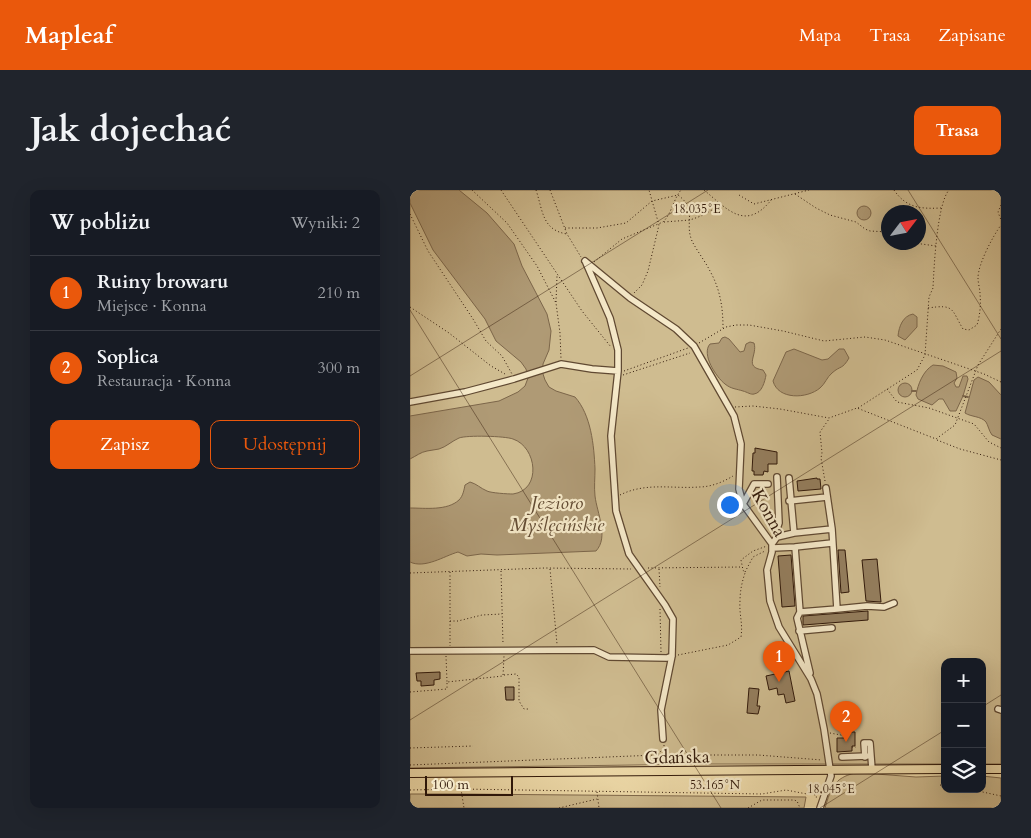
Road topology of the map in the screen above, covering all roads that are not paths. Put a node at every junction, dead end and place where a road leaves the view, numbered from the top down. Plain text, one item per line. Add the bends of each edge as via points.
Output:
1 (618, 373) junction
2 (410, 402) edge
3 (777, 477) dead end
4 (789, 478) dead end
5 (768, 484) dead end
6 (826, 488) road end
7 (827, 497) junction
8 (790, 501) junction
9 (743, 504) junction
10 (832, 529) junction
11 (794, 533) junction
12 (777, 538) junction
13 (832, 543) junction
14 (772, 546) junction
15 (795, 547) junction
16 (894, 603) dead end
17 (837, 609) junction
18 (800, 612) junction
19 (832, 628) dead end
20 (799, 631) junction
21 (410, 651) edge
22 (672, 656) junction
23 (812, 679) junction
24 (663, 739) road end
25 (842, 757) dead end
26 (872, 769) junction
27 (941, 769) edge
28 (986, 769) edge
29 (1001, 769) edge
30 (831, 770) junction
31 (410, 772) edge
32 (820, 808) edge

1 - 2 street via 561,364 514,380
1 - 9 street, Konna via 617,342 588,263 694,346 734,416 741,444 739,489
1 - 22 street via 611,436 616,511 627,550 671,613
3 - 12 street
4 - 8 street
5 - 9 street via 754,484
6 - 7 street
7 - 8 street
7 - 10 street
8 - 11 street
9 - 14 street, Konna
10 - 11 street
10 - 13 street
11 - 12 street
12 - 14 street
13 - 15 street
13 - 17 street
14 - 15 street
14 - 23 street, Konna via 767,570 770,601 779,627
15 - 18 street
16 - 17 street via 884,608
17 - 18 street
18 - 20 street via 797,618
19 - 20 street
20 - 23 street
21 - 22 street via 594,650 609,658
22 - 24 street via 661,710
23 - 30 street, Konna
25 - 26 street via 868,756
26 - 27 main road, Gdańska
26 - 30 main road, Gdańska
28 - 29 main road
30 - 31 main road, Gdańska
30 - 32 street, Konna via 830,783

